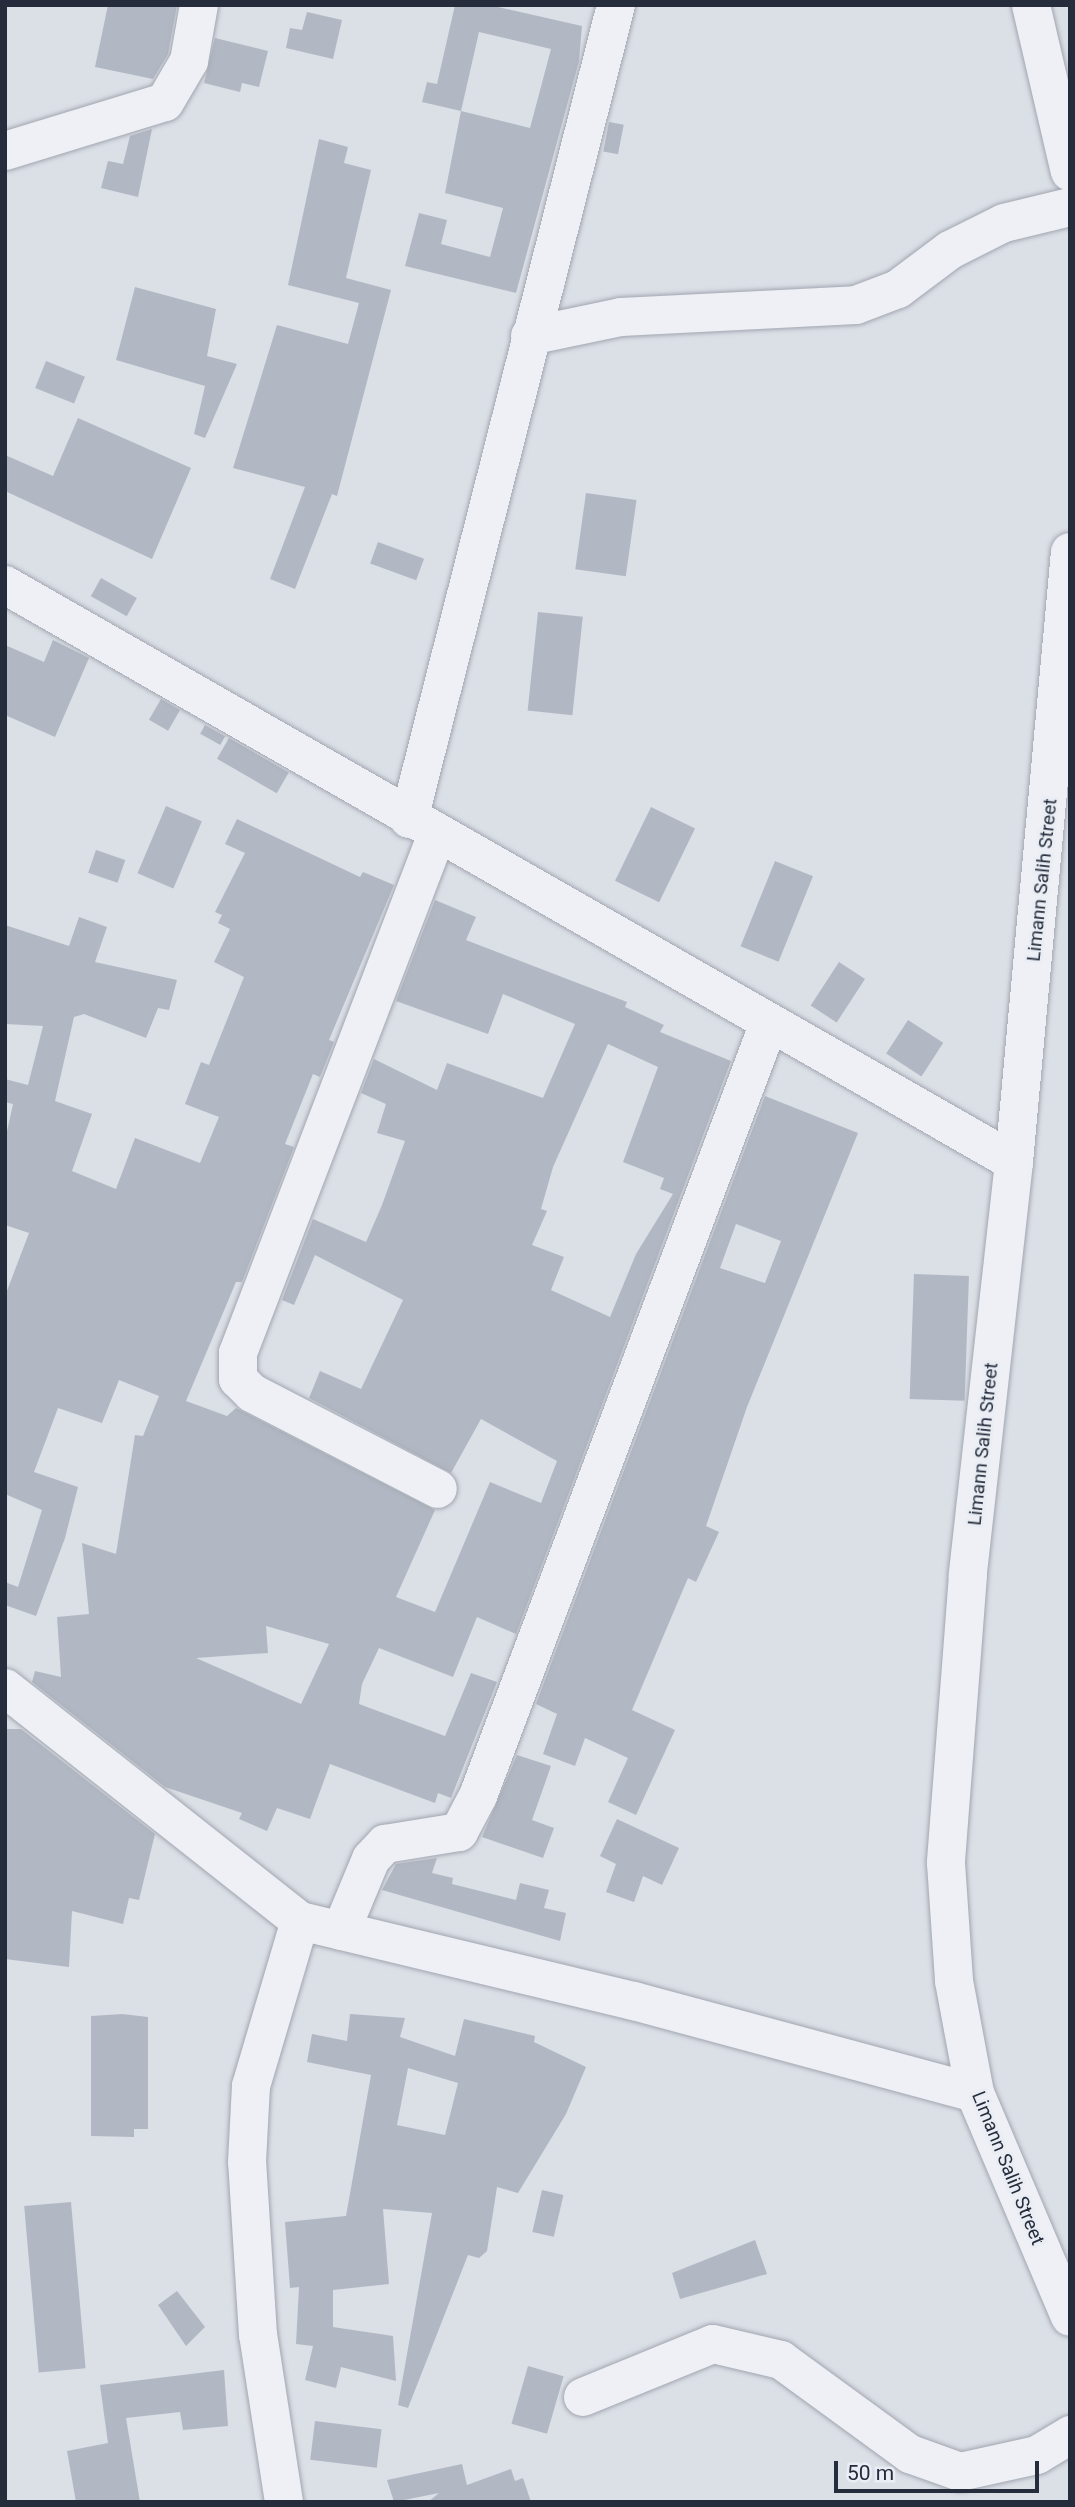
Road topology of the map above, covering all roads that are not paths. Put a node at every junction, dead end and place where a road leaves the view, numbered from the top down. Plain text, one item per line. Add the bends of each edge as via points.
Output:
1 (199, 5) edge
2 (616, 5) edge
3 (1031, 5) edge
4 (5, 151) edge
5 (1070, 172) edge
6 (1070, 207) edge
7 (530, 336) junction
8 (1070, 552) edge
9 (5, 585) edge
10 (423, 826) junction
11 (769, 1023) junction
12 (1014, 1162) junction
13 (438, 1489) dead end
14 (5, 1688) edge
15 (300, 1921) junction
16 (341, 1931) junction
17 (975, 2093) junction
18 (1070, 2317) edge
19 (583, 2397) dead end
20 (1070, 2435) edge
21 (284, 2502) edge

1 - 4 street via 189,61 165,102
2 - 7 street
3 - 5 street
6 - 7 street via 1004,223 950,250 898,289 856,305 621,317
7 - 10 street
8 - 12 street, Limann Salih Street
9 - 10 street
10 - 11 street
10 - 13 street via 238,1353 238,1380 252,1393
11 - 12 street
11 - 16 street via 478,1796 459,1832 385,1844 371,1859
12 - 17 street, Limann Salih Street via 968,1575 946,1863 954,1981
14 - 15 street
15 - 16 street
15 - 21 street via 251,2085 247,2162 258,2335
16 - 17 street
17 - 18 street, Limann Salih Street
19 - 20 street via 713,2344 781,2360 910,2454 960,2472 1037,2455

